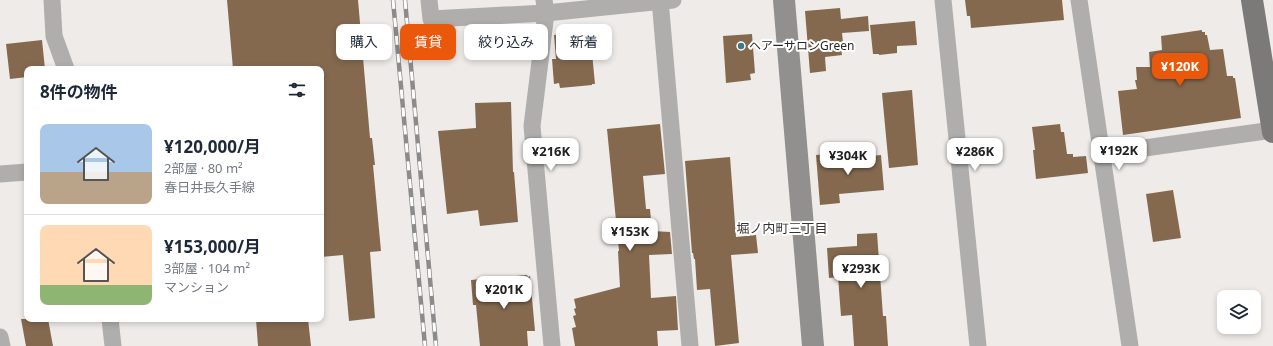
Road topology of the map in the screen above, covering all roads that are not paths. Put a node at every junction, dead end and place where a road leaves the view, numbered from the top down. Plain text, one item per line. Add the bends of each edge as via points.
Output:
1 (52, 0) edge
2 (429, 0) edge
3 (664, 0) edge
4 (784, 0) edge
5 (943, 0) edge
6 (1079, 0) edge
7 (1252, 0) edge
8 (545, 6) edge
9 (65, 66) edge
10 (1273, 131) edge
11 (1102, 154) junction
12 (24, 172) edge
13 (0, 174) edge
14 (110, 322) edge
15 (0, 337) edge
16 (2, 346) edge
17 (113, 346) edge
18 (552, 346) edge
19 (690, 346) edge
20 (813, 346) edge
21 (978, 346) edge
22 (1130, 346) edge

1 - 9 street via 54,36
2 - 8 street via 431,20
3 - 8 street
3 - 19 street
4 - 20 street
5 - 21 street
6 - 11 street
7 - 10 main road
8 - 18 street via 532,126
10 - 11 street
11 - 22 street
12 - 13 street
14 - 17 street
15 - 16 street

